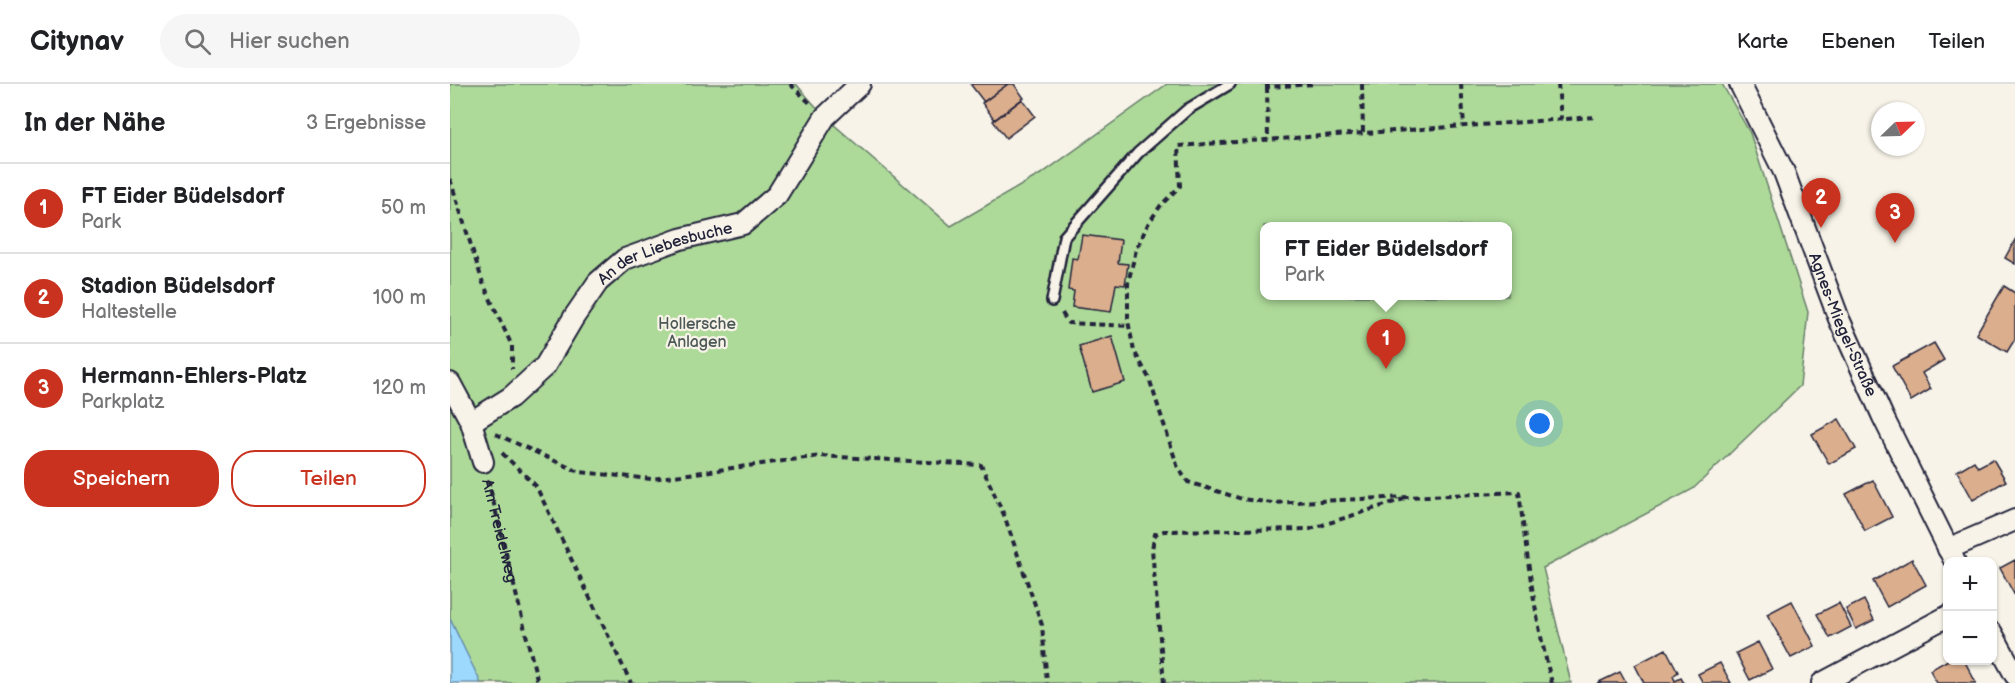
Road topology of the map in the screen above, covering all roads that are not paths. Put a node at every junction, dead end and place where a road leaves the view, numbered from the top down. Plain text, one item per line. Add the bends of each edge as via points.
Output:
1 (860, 84) edge
2 (1230, 84) edge
3 (1740, 84) edge
4 (1052, 301) road end
5 (450, 383) edge
6 (471, 422) junction
7 (489, 454) road end
8 (2015, 520) edge
9 (1952, 555) edge
10 (1943, 618) edge
11 (1997, 642) edge
12 (2015, 675) edge
13 (1822, 683) edge

1 - 6 street, An der Liebesbuche via 825,117 777,195 743,224 680,239 625,259 598,282 545,366 511,397
2 - 4 lane via 1188,109 1138,153 1064,237
3 - 9 street, Agnes-Miegel-Straße via 1785,172 1839,319 1883,417
5 - 6 street, Am Treidelweg
6 - 7 street, Am Treidelweg
8 - 9 street
10 - 13 street
11 - 12 street

